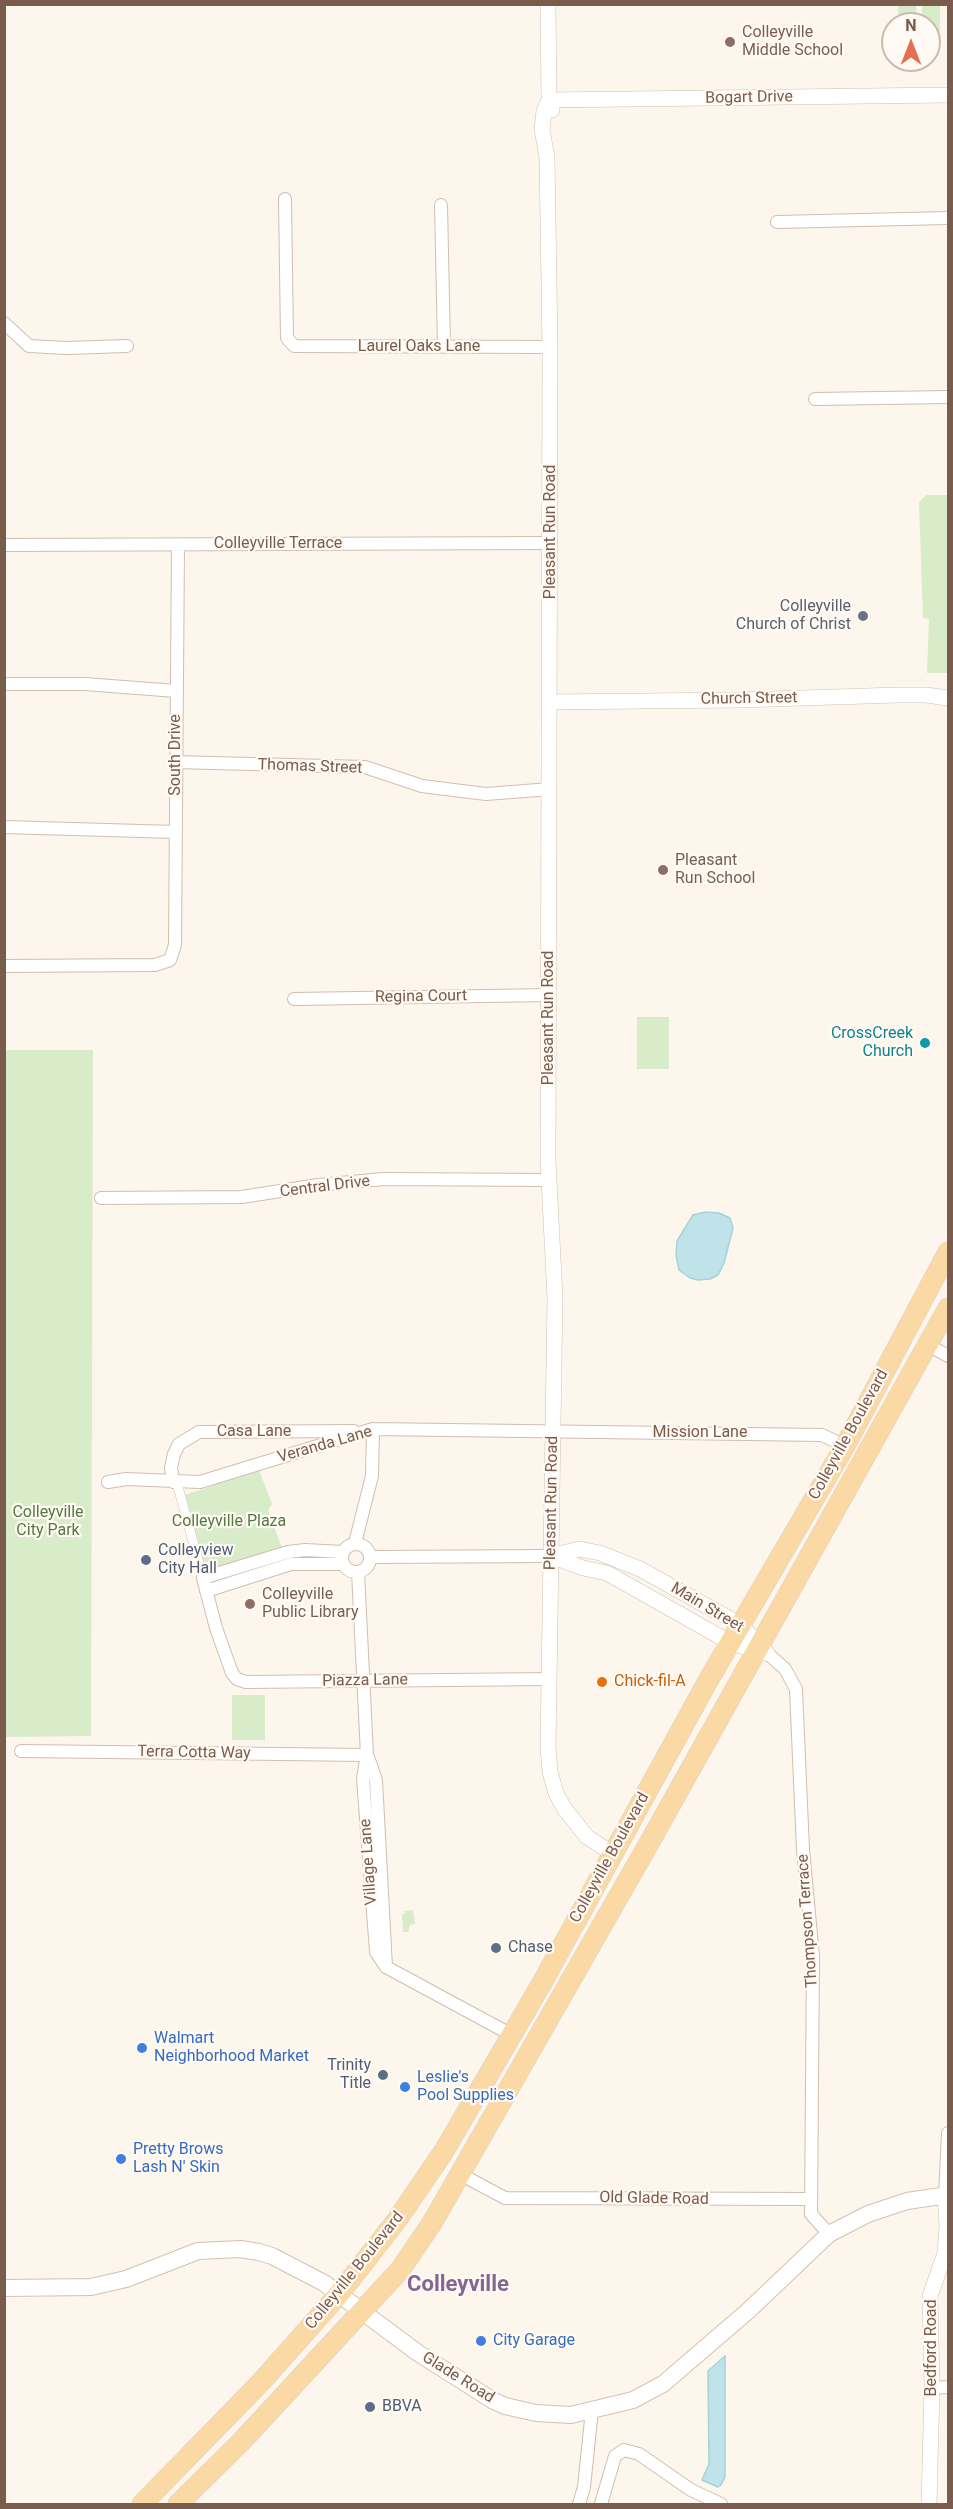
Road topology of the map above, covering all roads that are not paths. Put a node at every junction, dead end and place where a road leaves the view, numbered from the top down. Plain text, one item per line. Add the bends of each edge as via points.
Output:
1 (548, 4) edge
2 (948, 95) edge
3 (549, 100) junction
4 (285, 199) dead end
5 (441, 205) dead end
6 (948, 218) edge
7 (777, 222) dead end
8 (4, 323) edge
9 (126, 346) dead end
10 (444, 347) junction
11 (550, 347) junction
12 (948, 397) edge
13 (815, 399) dead end
14 (551, 543) junction
15 (4, 545) edge
16 (178, 545) junction
17 (4, 684) edge
18 (176, 691) junction
19 (948, 698) edge
20 (549, 702) junction
21 (176, 762) junction
22 (550, 789) junction
23 (4, 827) edge
24 (175, 832) junction
25 (4, 966) edge
26 (549, 995) junction
27 (294, 999) dead end
28 (549, 1180) junction
29 (101, 1198) dead end
30 (948, 1252) edge
31 (948, 1308) edge
32 (908, 1327) junction
33 (928, 1345) junction
34 (948, 1356) edge
35 (373, 1429) junction
36 (553, 1433) junction
37 (845, 1446) junction
38 (864, 1459) junction
39 (108, 1482) dead end
40 (175, 1482) junction
41 (355, 1543) junction
42 (551, 1556) junction
43 (371, 1557) junction
44 (343, 1558) junction
45 (358, 1572) junction
46 (203, 1578) junction
47 (206, 1591) junction
48 (741, 1625) junction
49 (731, 1643) junction
50 (760, 1649) junction
51 (549, 1679) junction
52 (365, 1680) junction
53 (21, 1751) dead end
54 (367, 1755) junction
55 (612, 1853) junction
56 (512, 2035) junction
57 (948, 2133) edge
58 (460, 2174) junction
59 (947, 2195) edge
60 (811, 2199) junction
61 (829, 2234) junction
62 (4, 2288) edge
63 (339, 2294) junction
64 (362, 2310) junction
65 (948, 2387) edge
66 (932, 2388) junction
67 (592, 2410) junction
68 (144, 2504) edge
69 (178, 2505) edge
70 (579, 2505) edge
71 (601, 2505) edge
72 (722, 2505) edge
73 (929, 2505) edge

1 - 3 street, Pleasant Run Road
2 - 3 street, Bogart Drive
3 - 11 street, Pleasant Run Road
4 - 10 street, Laurel Oaks Lane via 289,343 304,348
5 - 10 street
6 - 7 street
8 - 9 street via 29,346
10 - 11 street, Laurel Oaks Lane
11 - 14 street, Pleasant Run Road
12 - 13 street
14 - 16 street, Colleyville Terrace
14 - 20 street, Pleasant Run Road
15 - 16 street, Colleyville Terrace
16 - 18 street, South Drive
17 - 18 street via 85,684
18 - 21 street, South Drive
19 - 20 street, Church Street via 908,695
20 - 22 street, Pleasant Run Road
21 - 22 street, Thomas Street via 364,767 423,786 486,794
21 - 24 street, South Drive
22 - 26 street, Pleasant Run Road
23 - 24 street
24 - 25 street, South Drive via 175,945 170,960 155,965
26 - 27 street, Regina Court
26 - 28 street, Pleasant Run Road
28 - 29 street, Central Drive via 384,1179 242,1197
28 - 36 street, Pleasant Run Road via 555,1298
30 - 32 main road, Colleyville Boulevard
31 - 33 main road, Colleyville Boulevard
32 - 33 main road
32 - 37 main road, Colleyville Boulevard
33 - 34 street
33 - 38 main road, Colleyville Boulevard
35 - 36 street, Veranda Lane
35 - 40 street, Veranda Lane via 200,1482
35 - 40 street, Casa Lane via 200,1432 178,1444 171,1468
35 - 41 street via 372,1476
36 - 37 street, Mission Lane via 822,1435
36 - 42 street, Pleasant Run Road
37 - 38 main road
37 - 48 main road, Colleyville Boulevard
38 - 50 main road, Colleyville Boulevard
39 - 40 street, Veranda Lane
40 - 46 street
41 - 43 street via 368,1548
41 - 44 street
42 - 43 street, Main Street
42 - 48 street, Main Street via 579,1549 600,1553 640,1569
42 - 49 street, Main Street via 607,1573
42 - 51 street, Pleasant Run Road
43 - 45 street via 368,1567
44 - 45 street via 352,1572
44 - 46 street via 305,1550 288,1552
44 - 47 street via 291,1564
45 - 52 street, Village Lane
46 - 47 street
47 - 52 street, Piazza Lane via 237,1679
48 - 49 main road, Colleyville Boulevard
48 - 50 street, Main Street
49 - 50 street, Main Street
49 - 55 main road, Colleyville Boulevard
50 - 58 main road, Colleyville Boulevard
50 - 60 street, Thompson Terrace via 783,1666 796,1689 803,1850 813,1956
51 - 52 street, Piazza Lane
51 - 55 street, Pleasant Run Road via 550,1772 556,1793 587,1837
52 - 54 street, Village Lane
53 - 54 street, Terra Cotta Way
54 - 56 street, Village Lane via 363,1778 376,1952 386,1967
55 - 56 main road, Colleyville Boulevard
56 - 63 main road, Colleyville Boulevard via 398,2220
57 - 59 street
58 - 60 street, Old Glade Road via 506,2198
58 - 64 main road, Colleyville Boulevard via 411,2255
59 - 61 main road, Glade Road via 907,2201 868,2214
59 - 66 street, Bedford Road via 945,2253 930,2296
60 - 61 street via 811,2214
61 - 67 main road, Glade Road via 663,2384 633,2400
62 - 63 main road, Glade Road via 91,2287 126,2279 198,2251 240,2249 272,2256
63 - 64 main road, Glade Road
63 - 68 main road, Colleyville Boulevard
64 - 67 main road, Glade Road via 434,2364 505,2406 571,2415
64 - 69 main road, Colleyville Boulevard
65 - 66 street
66 - 73 street, Bedford Road
67 - 70 street via 585,2487
71 - 72 street via 615,2456 624,2450 639,2454 691,2490

